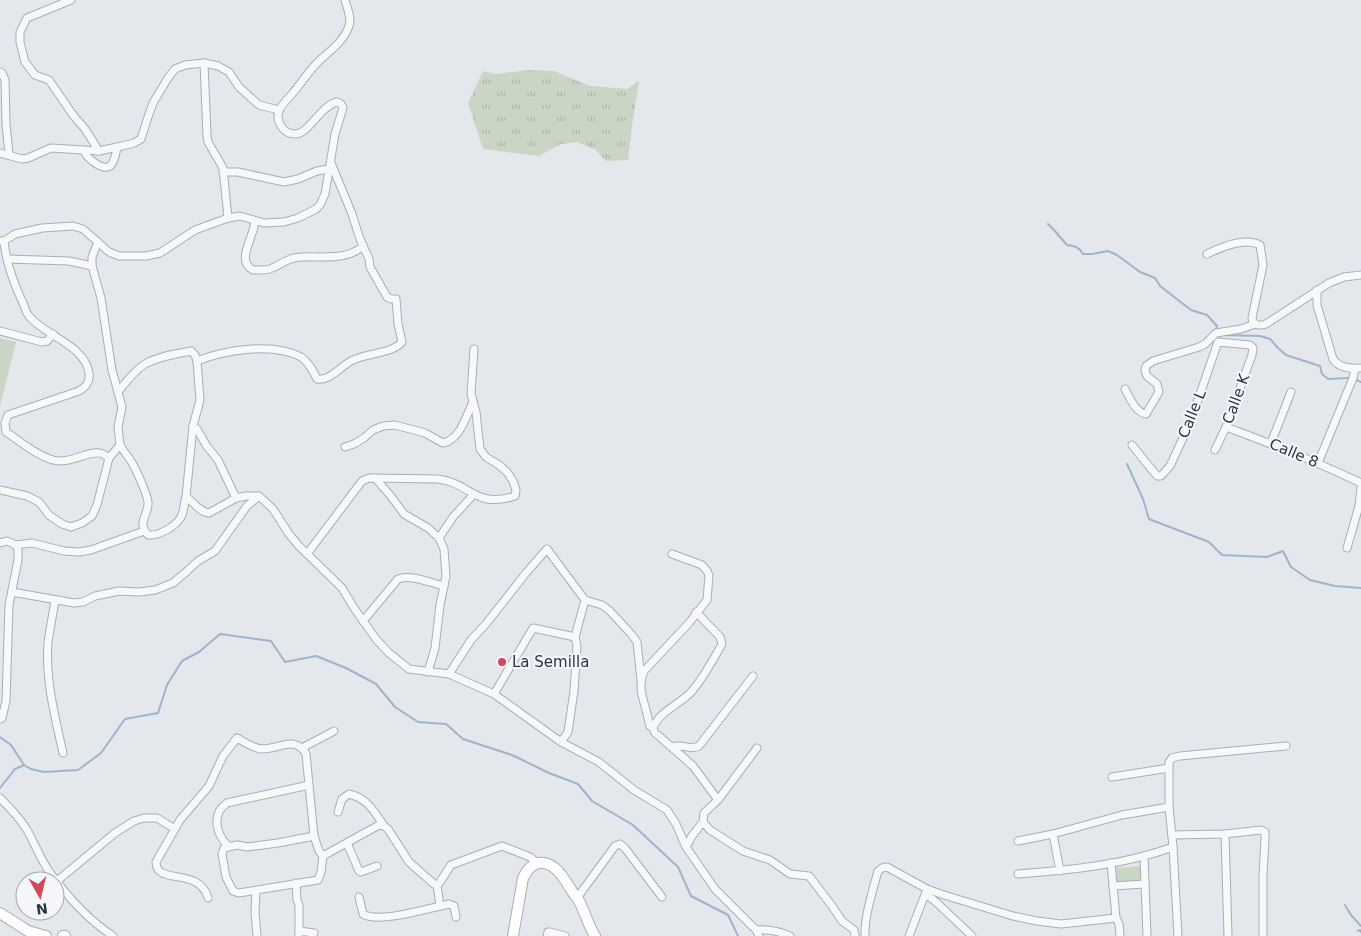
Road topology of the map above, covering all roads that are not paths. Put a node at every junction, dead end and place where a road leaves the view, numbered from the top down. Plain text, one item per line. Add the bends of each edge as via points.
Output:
1 (71, 0) edge
2 (345, 0) edge
3 (204, 63) junction
4 (0, 72) edge
5 (279, 110) junction
6 (117, 147) junction
7 (84, 150) junction
8 (99, 151) junction
9 (0, 152) edge
10 (9, 154) junction
11 (330, 160) junction
12 (329, 169) junction
13 (223, 172) junction
14 (228, 218) junction
15 (255, 220) junction
16 (2, 241) edge
17 (98, 242) junction
18 (363, 246) junction
19 (1207, 254) dead end
20 (7, 259) junction
21 (92, 266) junction
22 (1361, 275) edge
23 (1317, 290) junction
24 (1255, 324) junction
25 (0, 331) edge
26 (53, 334) junction
27 (1216, 339) junction
28 (474, 350) dead end
29 (197, 361) junction
30 (1358, 368) edge
31 (1125, 389) dead end
32 (118, 392) junction
33 (1290, 392) dead end
34 (473, 402) junction
35 (2, 423) edge
36 (193, 426) junction
37 (1226, 427) junction
38 (1271, 443) junction
39 (120, 445) junction
40 (1132, 446) dead end
41 (345, 447) dead end
42 (1215, 450) dead end
43 (109, 458) junction
44 (1318, 463) junction
45 (375, 478) junction
46 (1361, 483) edge
47 (1361, 488) edge
48 (0, 490) edge
49 (474, 494) junction
50 (259, 496) junction
51 (186, 497) junction
52 (236, 498) junction
53 (1360, 507) edge
54 (144, 530) junction
55 (440, 538) junction
56 (0, 543) edge
57 (16, 545) junction
58 (1347, 548) dead end
59 (306, 554) junction
60 (672, 554) dead end
61 (444, 586) junction
62 (12, 592) junction
63 (55, 600) junction
64 (585, 600) junction
65 (9, 604) junction
66 (0, 607) edge
67 (696, 612) junction
68 (363, 621) junction
69 (575, 637) junction
70 (428, 672) junction
71 (448, 674) junction
72 (753, 676) dead end
73 (641, 680) junction
74 (494, 694) junction
75 (0, 719) edge
76 (653, 728) junction
77 (334, 731) dead end
78 (561, 742) junction
79 (1286, 746) dead end
80 (671, 747) junction
81 (302, 748) junction
82 (757, 748) dead end
83 (63, 753) dead end
84 (1169, 768) junction
85 (1112, 777) dead end
86 (309, 785) junction
87 (0, 798) edge
88 (718, 800) junction
89 (1169, 807) junction
90 (338, 812) dead end
91 (703, 822) junction
92 (384, 826) junction
93 (175, 828) junction
94 (1053, 834) junction
95 (1225, 834) junction
96 (1172, 835) junction
97 (314, 836) junction
98 (1018, 841) dead end
99 (347, 843) junction
100 (228, 846) junction
101 (686, 847) junction
102 (1173, 847) junction
103 (323, 856) junction
104 (1144, 856) junction
105 (536, 862) junction
106 (1111, 863) junction
107 (377, 866) dead end
108 (49, 871) edge
109 (1060, 871) junction
110 (65, 874) edge
111 (1018, 874) dead end
112 (296, 883) junction
113 (1145, 884) junction
114 (437, 885) junction
115 (1113, 886) junction
116 (65, 891) edge
117 (256, 891) junction
118 (927, 892) junction
119 (359, 897) dead end
120 (662, 897) dead end
121 (208, 898) dead end
122 (577, 898) junction
123 (440, 906) junction
124 (0, 913) edge
125 (456, 917) dead end
126 (1116, 918) junction
127 (314, 933) dead end
128 (757, 933) edge
129 (299, 934) edge
130 (40, 935) edge
131 (113, 936) edge
132 (257, 936) edge
133 (513, 936) edge
134 (546, 936) edge
135 (565, 936) edge
136 (595, 936) edge
137 (790, 936) edge
138 (856, 936) edge
139 (865, 936) edge
140 (909, 936) edge
141 (972, 936) edge
142 (1120, 936) edge
143 (1147, 936) edge
144 (1178, 936) edge
145 (1228, 936) edge
146 (1263, 936) edge

1 - 8 street via 27,18 20,32 20,42 25,62 35,76 49,80
2 - 5 street via 350,24 343,38
3 - 5 street via 229,72 259,106
3 - 6 street via 185,65 175,70 153,103 141,139
3 - 13 street via 208,142
4 - 10 street via 4,80
5 - 11 street via 281,127 296,134 333,103 341,104 343,108
6 - 7 street via 114,161 106,167 85,155
6 - 8 street
7 - 8 street
7 - 10 street via 51,148 22,159
9 - 10 street
11 - 12 street
11 - 18 street
12 - 13 street via 284,182
12 - 15 street via 326,194 316,209 284,222
13 - 14 street
14 - 15 street via 240,216
14 - 17 street via 195,230 160,253 146,256 119,256 108,252
15 - 18 street via 245,260 252,270 271,269 297,258 349,254
16 - 17 street via 15,234 42,228 73,226 83,229
16 - 20 street
17 - 21 street
18 - 29 street via 370,259 370,268 388,297 396,299 400,345 351,360 321,380 302,358 279,350 236,352
19 - 24 street via 1220,247 1242,243 1260,245 1263,264 1253,311 1252,322
20 - 21 street via 68,261
20 - 26 street via 29,316
21 - 32 street
22 - 23 street via 1344,277
23 - 24 street via 1266,324
23 - 30 street via 1333,359 1340,366
24 - 27 street via 1216,333
25 - 26 street via 42,342
26 - 35 street via 74,349 87,364 87,386 8,415
27 - 31 street via 1146,366 1147,376 1157,384 1159,392 1146,414 1141,413
27 - 37 street, Calle K via 1245,343 1253,348
27 - 40 street, Calle L via 1192,416 1170,466 1157,476
28 - 34 street
29 - 32 street via 191,351 144,364
29 - 36 street via 200,400
30 - 44 street
32 - 39 street via 122,407 118,427
33 - 38 street
34 - 41 street via 457,434 449,442 442,443 425,433 395,425 373,430
34 - 49 street via 479,446 486,457 507,472 516,490 514,496 497,500 483,499
35 - 43 street via 6,432 54,460 66,462 94,453 102,453
36 - 51 street
36 - 52 street via 218,460
37 - 38 street, Calle 8
37 - 42 street, Calle K
38 - 44 street, Calle 8
39 - 43 street
39 - 54 street via 131,460 148,502
43 - 48 street via 92,516 71,527 49,515 39,502
44 - 46 street, Calle 8
45 - 49 street via 446,480
45 - 55 street via 404,514
45 - 59 street via 362,481
47 - 53 street
49 - 55 street via 453,517
50 - 52 street
50 - 59 street
50 - 63 street via 246,506 215,552 198,560 173,583 155,590 119,591 95,596 83,602
51 - 52 street via 209,513
51 - 54 street via 179,520 155,536
53 - 58 street
54 - 57 street via 79,552 32,543
55 - 61 street via 444,550
56 - 57 street via 7,541
57 - 62 street via 18,560
59 - 68 street via 342,588
60 - 67 street via 702,565 709,575 707,600
61 - 68 street via 403,577 398,579
61 - 70 street
62 - 63 street
62 - 65 street
63 - 83 street via 48,643 54,712
64 - 69 street
64 - 71 street via 547,549 471,640
64 - 73 street via 610,611 637,642
65 - 66 street
65 - 75 street via 6,701
67 - 73 street via 644,671
67 - 76 street via 720,637 722,644 691,692 660,717
68 - 70 street via 400,663 410,669
69 - 74 street via 533,628
69 - 78 street via 574,690 568,732
70 - 71 street
71 - 74 street
72 - 80 street via 699,746
73 - 76 street via 642,698
74 - 78 street
76 - 80 street
77 - 81 street
78 - 101 street via 599,762 634,790 668,810
79 - 84 street via 1180,756 1172,758
80 - 88 street via 694,766
81 - 86 street via 306,754
81 - 93 street via 289,744 261,749 237,738 223,756 209,786
82 - 88 street
84 - 85 street
84 - 89 street
86 - 97 street
86 - 100 street via 221,807 217,816 218,830 220,839
87 - 108 street via 26,829
88 - 91 street via 704,813
89 - 94 street via 1122,815
89 - 96 street
90 - 92 street via 342,799 349,794 358,796 371,806
91 - 101 street
91 - 138 street via 744,851 770,860 790,874 809,876
92 - 99 street
92 - 114 street via 409,862
93 - 110 street via 157,818 134,821 114,833
93 - 121 street via 156,862 157,870 195,881
94 - 98 street
94 - 109 street
95 - 96 street
95 - 145 street
95 - 146 street via 1265,832
96 - 102 street
97 - 100 street via 278,844
97 - 103 street
99 - 103 street
99 - 107 street via 359,871
100 - 117 street via 222,854 231,888 239,893
101 - 128 street via 715,889
102 - 104 street
102 - 144 street
103 - 112 street via 318,880
104 - 106 street
104 - 113 street
105 - 114 street via 502,846 451,865
105 - 122 main road via 552,866 559,872
105 - 133 main road via 527,869 523,878
106 - 109 street
106 - 115 street
109 - 111 street
112 - 117 street
112 - 129 street
113 - 115 street
113 - 143 street
114 - 123 street
115 - 126 street
116 - 131 street
117 - 132 street
118 - 126 street via 1049,924
118 - 139 street via 887,867 882,868 878,871 866,916
118 - 140 street
118 - 141 street
119 - 123 street via 364,915 373,917
120 - 122 street via 620,844 615,846
122 - 136 main road
123 - 125 street via 454,906
124 - 130 main road
126 - 142 street via 1120,924
127 - 129 street
128 - 137 street via 763,929
134 - 135 street via 550,932

